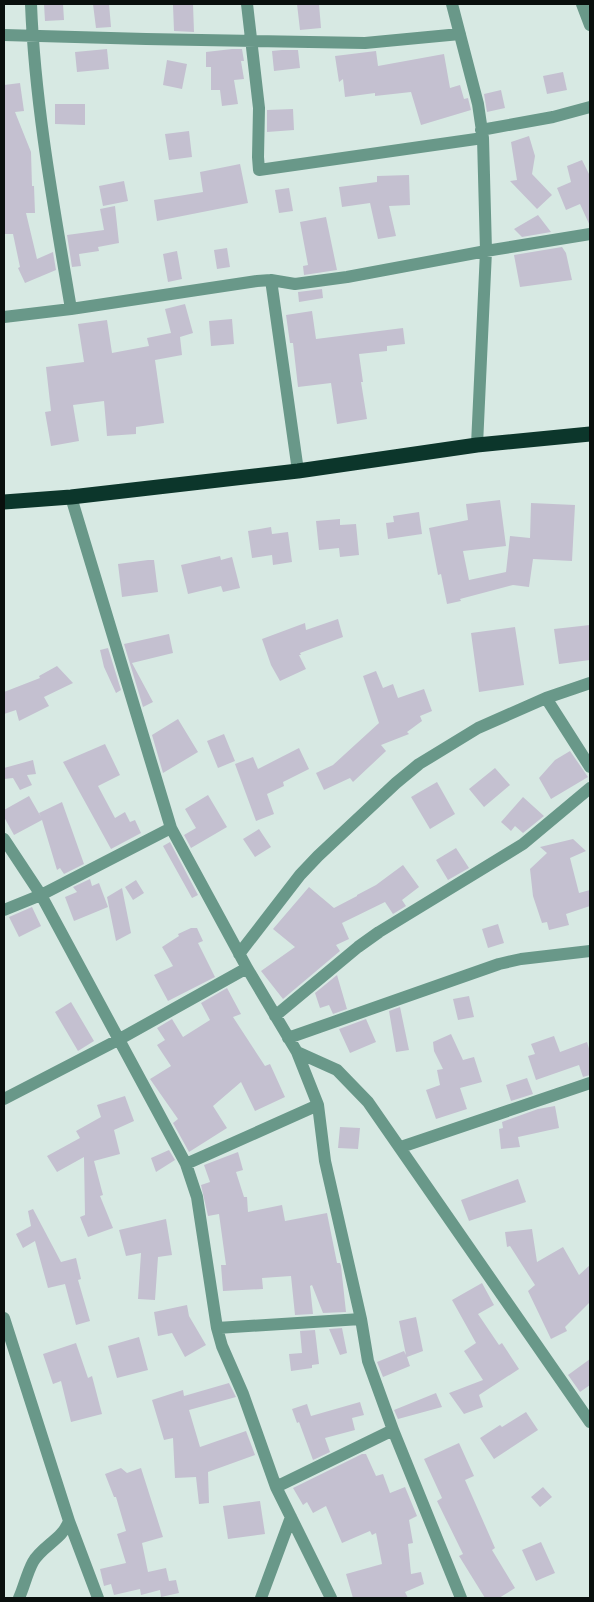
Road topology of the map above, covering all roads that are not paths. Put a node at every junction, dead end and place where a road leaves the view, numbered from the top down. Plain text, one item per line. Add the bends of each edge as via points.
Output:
1 (31, 4) edge
2 (247, 4) edge
3 (452, 4) edge
4 (582, 4) edge
5 (590, 25) edge
6 (460, 34) junction
7 (4, 35) edge
8 (32, 36) junction
9 (252, 41) junction
10 (590, 107) edge
11 (482, 134) junction
12 (590, 234) edge
13 (486, 251) junction
14 (272, 280) junction
15 (71, 309) junction
16 (4, 317) edge
17 (590, 434) edge
18 (477, 445) junction
19 (298, 471) junction
20 (71, 497) junction
21 (4, 502) edge
22 (590, 683) edge
23 (546, 698) junction
24 (590, 767) edge
25 (590, 788) edge
26 (171, 828) junction
27 (4, 839) edge
28 (41, 895) junction
29 (4, 910) edge
30 (590, 951) edge
31 (239, 954) junction
32 (247, 968) junction
33 (275, 1016) junction
34 (288, 1038) junction
35 (118, 1040) junction
36 (297, 1052) junction
37 (590, 1083) edge
38 (4, 1099) edge
39 (318, 1105) junction
40 (401, 1147) junction
41 (186, 1164) junction
42 (4, 1318) edge
43 (361, 1319) junction
44 (218, 1328) junction
45 (590, 1422) edge
46 (393, 1430) junction
47 (276, 1486) junction
48 (291, 1517) junction
49 (69, 1521) junction
50 (19, 1598) edge
51 (98, 1598) edge
52 (261, 1598) edge
53 (330, 1598) edge
54 (461, 1598) edge

1 - 8 street
2 - 9 street
3 - 6 street
4 - 5 street
6 - 9 street via 365,43
6 - 11 street via 478,104
7 - 8 street
8 - 9 street
8 - 15 street via 45,156
9 - 11 street via 259,108 260,170
10 - 11 street
11 - 13 street
12 - 13 street
13 - 14 street via 348,277 295,284
13 - 18 street
14 - 15 street
14 - 19 street
15 - 16 street
17 - 18 highway
18 - 19 highway
19 - 20 highway
20 - 21 highway
20 - 26 street
22 - 23 street
23 - 24 street
23 - 31 street via 478,728 419,764 396,783 300,875
25 - 33 street via 522,844 365,942
26 - 28 street
26 - 31 street
27 - 28 street
28 - 29 street
28 - 35 street
30 - 34 street via 499,964
31 - 32 street
32 - 33 street
32 - 35 street
33 - 34 street
34 - 36 street
35 - 38 street
35 - 41 street
36 - 39 street
36 - 40 street via 344,1076
37 - 40 street
39 - 41 street
39 - 43 street via 325,1161
40 - 45 street
41 - 44 street via 197,1197
42 - 49 street
43 - 44 street
43 - 46 street via 368,1361
44 - 47 street
46 - 47 street
46 - 54 street
47 - 48 street
48 - 52 street
48 - 53 street
49 - 50 street via 65,1531 34,1561
49 - 51 street

